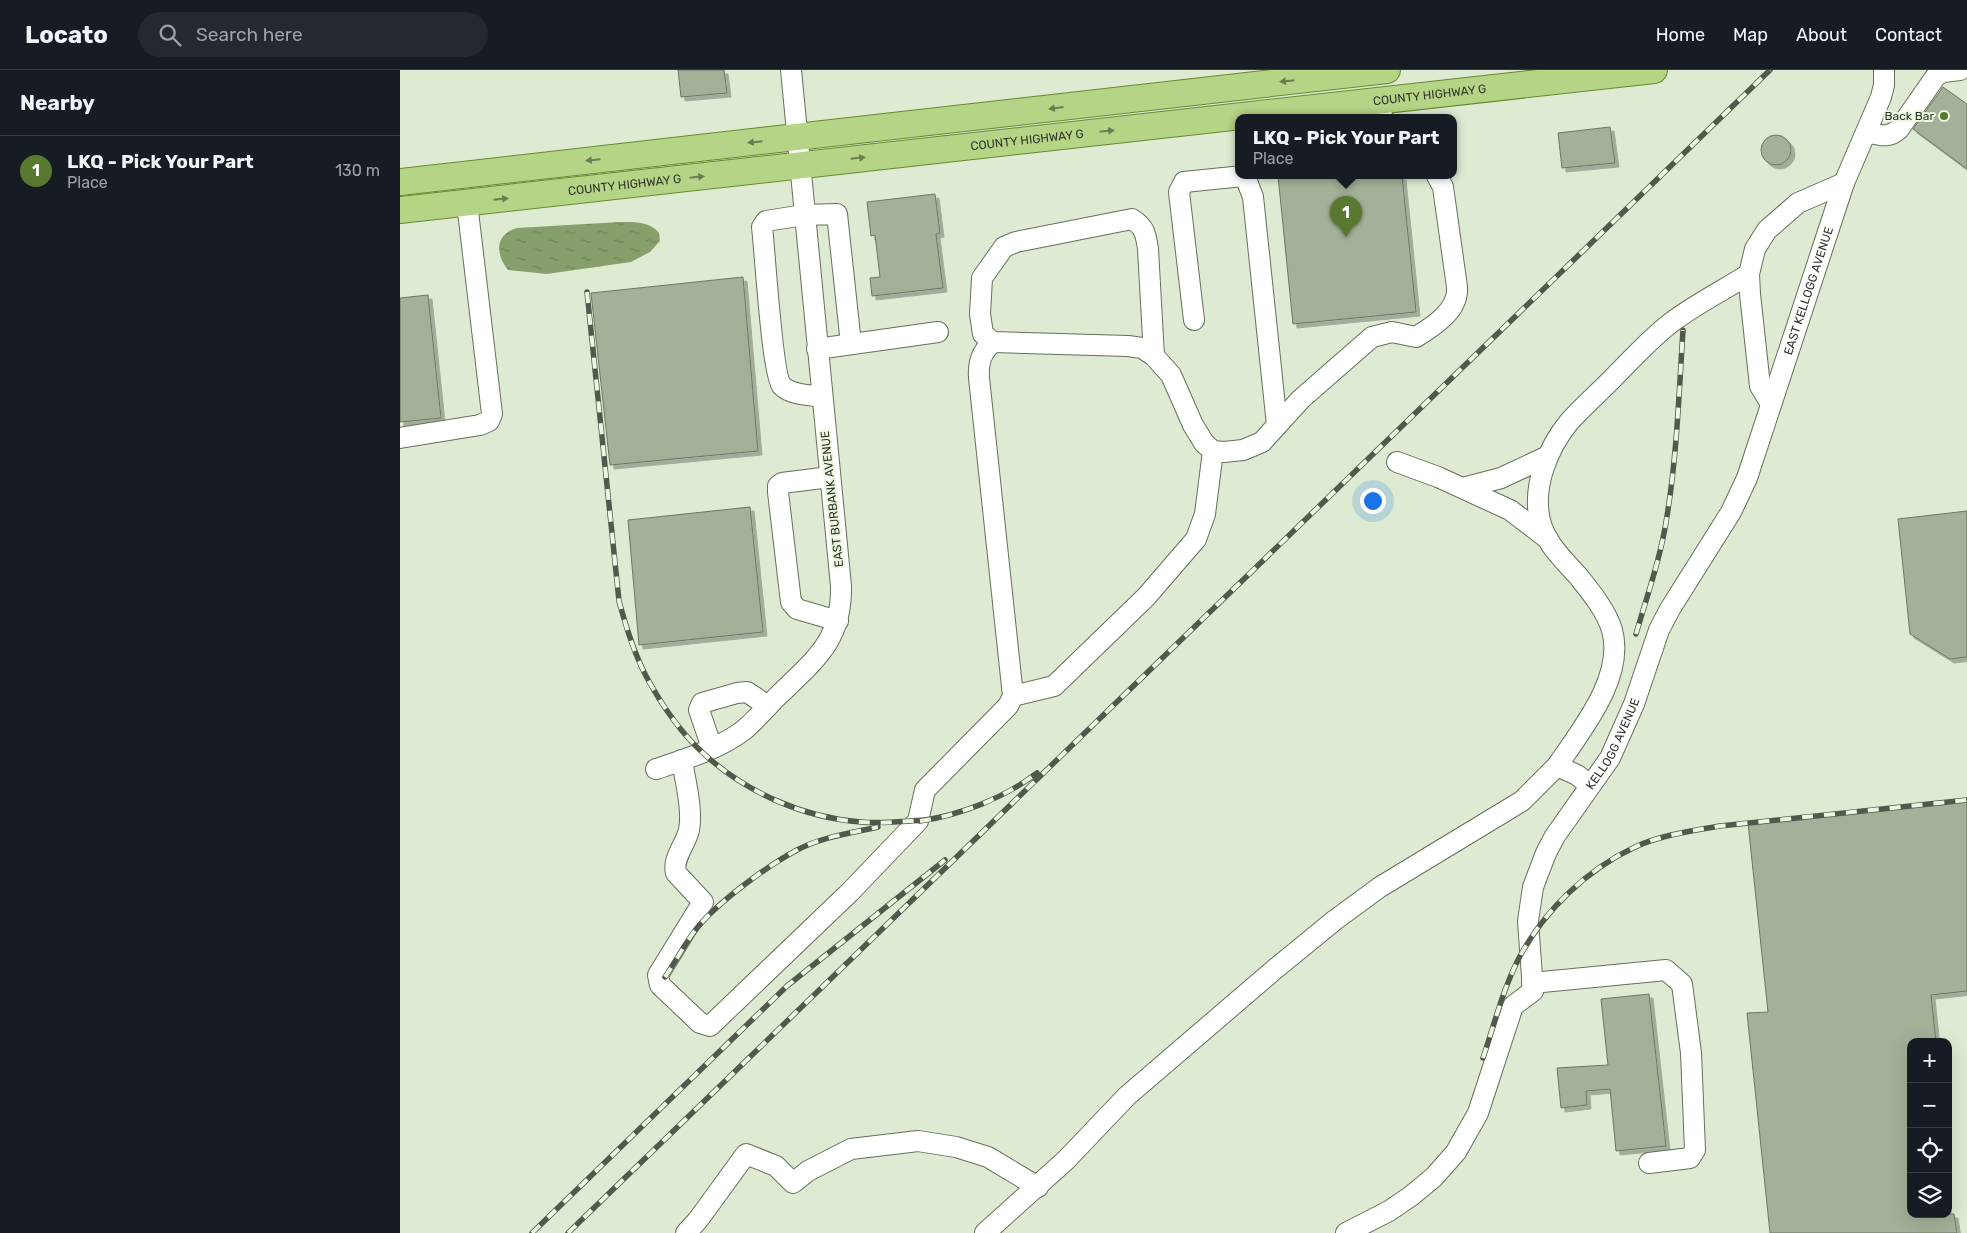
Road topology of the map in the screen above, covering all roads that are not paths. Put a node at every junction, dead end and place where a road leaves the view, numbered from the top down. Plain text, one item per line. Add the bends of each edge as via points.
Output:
1 (790, 70) edge
2 (1387, 70) edge
3 (1648, 70) edge
4 (1884, 70) edge
5 (1960, 70) edge
6 (1617, 72) edge
7 (1261, 84) junction
8 (1382, 110) edge
9 (1265, 114) edge
10 (1304, 114) edge
11 (1235, 119) edge
12 (1867, 132) junction
13 (796, 137) junction
14 (799, 165) junction
15 (1235, 177) edge
16 (1245, 179) edge
17 (1439, 179) edge
18 (400, 182) edge
19 (1844, 183) junction
20 (466, 203) junction
21 (400, 210) edge
22 (804, 214) junction
23 (1749, 274) junction
24 (1194, 320) dead end
25 (938, 332) dead end
26 (993, 342) junction
27 (850, 344) junction
28 (817, 348) junction
29 (1154, 356) junction
30 (822, 397) junction
31 (1771, 404) junction
32 (1277, 425) junction
33 (400, 438) edge
34 (1213, 451) junction
35 (1548, 456) junction
36 (1397, 462) dead end
37 (830, 477) junction
38 (1463, 488) junction
39 (1731, 512) joint
40 (1548, 540) junction
41 (838, 621) junction
42 (1013, 696) junction
43 (768, 706) junction
44 (712, 748) junction
45 (682, 760) junction
46 (1557, 766) junction
47 (656, 769) dead end
48 (1590, 785) junction
49 (1532, 983) junction
50 (1648, 1163) dead end
51 (1038, 1187) junction
52 (686, 1233) edge
53 (985, 1233) edge
54 (1346, 1233) edge

1 - 13 street, EAST BURBANK AVENUE
2 -> 7 main road
3 - 6 main road, COUNTY HIGHWAY G
4 - 12 street, EAST KELLOGG AVENUE via 1881,97
5 - 12 street via 1936,76 1892,135 1884,137
6 - 8 main road, COUNTY HIGHWAY G
7 - 9 main road
7 -> 13 main road
8 - 10 main road, COUNTY HIGHWAY G
14 -> 11 main road, COUNTY HIGHWAY G
12 - 19 street, EAST KELLOGG AVENUE
13 - 14 street, EAST BURBANK AVENUE
13 -> 18 main road
20 -> 14 main road, COUNTY HIGHWAY G
14 - 22 street, EAST BURBANK AVENUE
15 - 24 street via 1184,182 1179,192
16 - 32 street via 1253,197
17 - 32 street via 1443,187 1457,287 1452,309 1416,337 1392,332 1372,337 1301,399
19 - 23 street via 1798,203 1768,230 1755,249
19 - 31 street, EAST KELLOGG AVENUE
20 - 21 main road, COUNTY HIGHWAY G
20 - 33 street via 492,414 489,421 480,425
22 - 27 street via 837,214
22 - 28 street, EAST BURBANK AVENUE
22 - 30 street via 770,219 762,227 773,342 777,373 783,386 789,391
23 - 31 street via 1760,386
23 - 35 street via 1672,322 1569,422
25 - 27 street
26 - 29 street via 1128,346 1142,348
26 - 29 street via 983,334 982,278 1004,248 1016,242 1132,219 1145,231 1147,240
26 - 42 street via 986,347 978,366
27 - 28 street
28 - 30 street, EAST BURBANK AVENUE
29 - 34 street via 1171,375 1193,425
30 - 37 street, EAST BURBANK AVENUE
31 - 39 street, EAST KELLOGG AVENUE via 1747,478
32 - 34 street via 1262,442 1243,450
34 - 42 street via 1205,514 1196,540 1146,597 1054,686
35 - 38 street via 1501,478
35 - 40 street via 1538,498 1540,521
36 - 38 street
37 - 41 street, EAST BURBANK AVENUE via 841,586
37 - 41 street via 782,483 778,492 791,602 797,609
38 - 40 street via 1510,510
39 - 48 street, KELLOGG AVENUE via 1659,630 1623,730 1610,758
40 - 46 street via 1605,614 1612,630 1613,648 1611,670 1603,694
41 - 43 street, EAST BURBANK AVENUE via 815,660
42 - 45 street via 1008,706 925,790 918,821 850,892 710,1026 700,1023 660,985 658,975 703,902 675,869 690,820
43 - 44 street, EAST BURBANK AVENUE via 743,730
43 - 44 street via 747,692 702,703 699,710
44 - 45 street, EAST BURBANK AVENUE
45 - 47 street, EAST BURBANK AVENUE
46 - 48 street
46 - 51 street via 1522,801 1380,887 1320,932 1127,1096
48 - 49 street, KELLOGG AVENUE via 1555,836 1533,887 1528,921
49 - 50 street via 1666,970 1682,984 1691,1053 1695,1150 1690,1158
49 - 54 street via 1533,991 1513,1006 1478,1113 1456,1152 1410,1196
51 - 52 street via 988,1156 918,1141 851,1149 808,1171 793,1183 776,1166 746,1154
51 - 53 street

